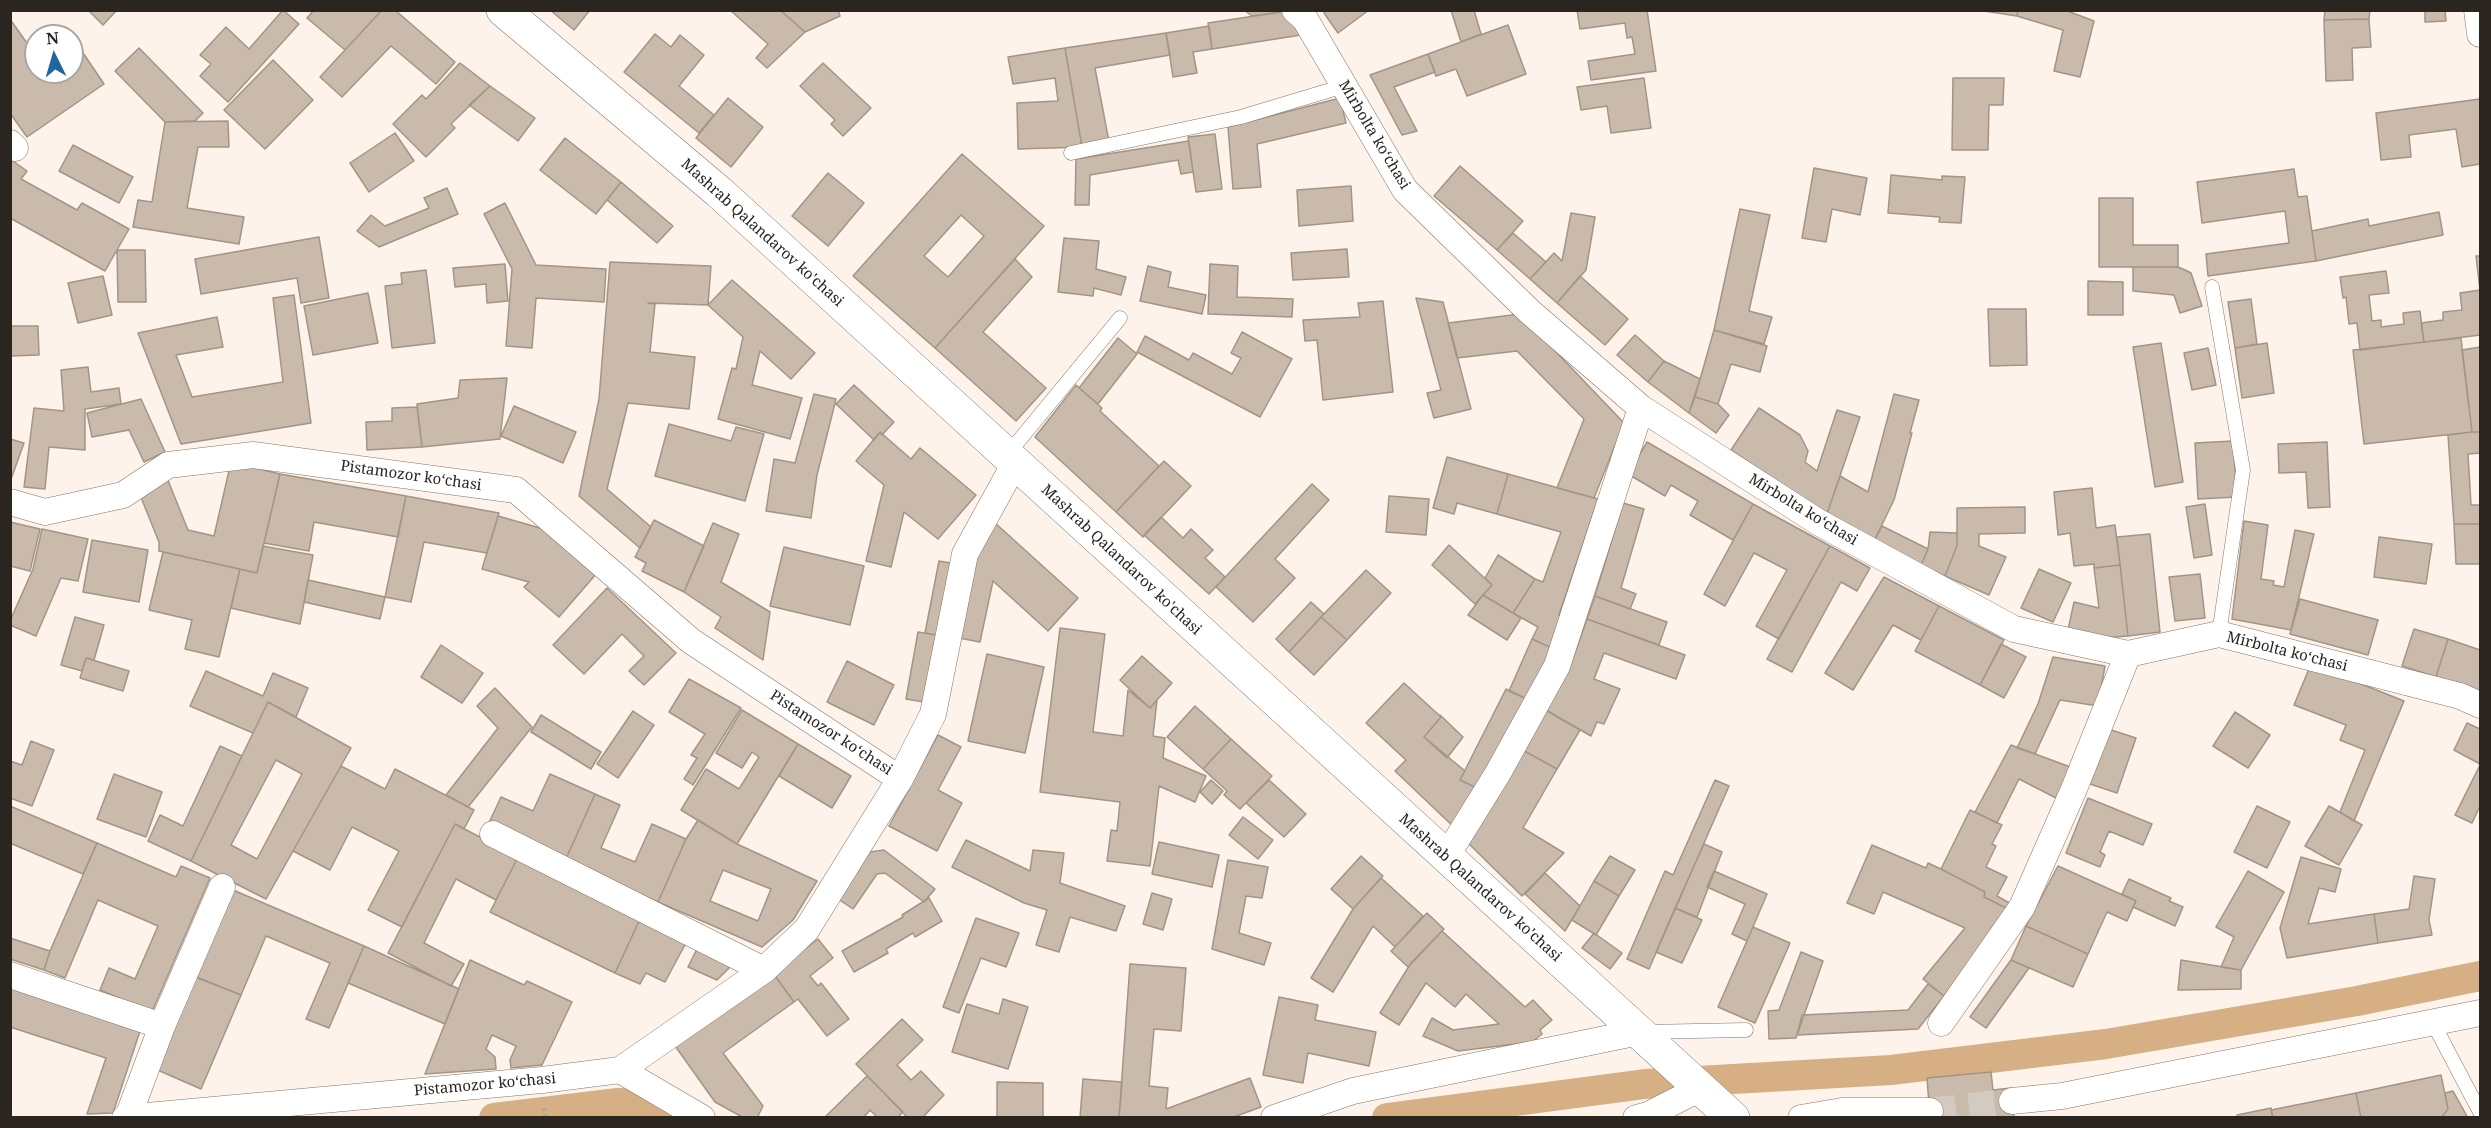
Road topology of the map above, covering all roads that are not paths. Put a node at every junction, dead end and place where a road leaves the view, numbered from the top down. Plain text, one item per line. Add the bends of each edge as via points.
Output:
1 (502, 10) edge
2 (1295, 10) edge
3 (2477, 10) edge
4 (2481, 34) edge
5 (1344, 86) junction
6 (1071, 153) dead end
7 (2212, 287) dead end
8 (1120, 318) dead end
9 (1641, 408) junction
10 (1011, 459) junction
11 (10, 502) edge
12 (2219, 634) junction
13 (2128, 654) junction
14 (2481, 705) edge
15 (900, 779) junction
16 (493, 834) dead end
17 (1446, 857) junction
18 (222, 887) dead end
19 (764, 969) junction
20 (10, 975) edge
21 (2481, 1013) edge
22 (1941, 1023) dead end
23 (2433, 1023) junction
24 (162, 1026) junction
25 (1746, 1030) dead end
26 (1640, 1032) junction
27 (620, 1070) junction
28 (1701, 1088) junction
29 (2012, 1101) tunnel mouth
30 (1930, 1111) tunnel mouth
31 (2481, 1112) edge
32 (126, 1117) edge
33 (702, 1118) edge
34 (1274, 1118) edge
35 (1636, 1118) edge
36 (1734, 1118) edge
37 (1801, 1118) edge

1 - 10 main road, Mashrab Qalandarov ko'chasi via 719,192
2 - 5 street, Mirbolta koʻchasi via 1305,19
3 - 4 street
5 - 6 lane via 1241,117
5 - 9 street, Mirbolta koʻchasi via 1405,190 1529,311
7 - 12 lane via 2243,471
8 - 10 lane
9 - 13 street, Mirbolta koʻchasi via 1818,522 2014,629
9 - 17 street via 1557,666
10 - 15 street via 965,554 933,714
10 - 17 main road, Mashrab Qalandarov ko'chasi
11 - 15 street, Pistamozor koʻchasi via 45,512 123,495 168,465 253,455 516,490 691,641
12 - 13 street, Mirbolta koʻchasi
12 - 14 street, Mirbolta koʻchasi via 2460,696
13 - 22 street via 2022,907
15 - 19 street, Pistamozor koʻchasi via 807,929
16 - 19 street
17 - 26 main road, Mashrab Qalandarov ko'chasi
18 - 24 street
19 - 27 street, Pistamozor koʻchasi
20 - 24 street
21 - 23 street
23 - 29 street via 2062,1096
23 - 31 lane
24 - 32 street
25 - 26 lane
26 - 28 main road, Mashrab Qalandarov ko'chasi
26 - 34 street via 1353,1091
27 - 32 street, Pistamozor koʻchasi
27 - 33 street
28 - 35 street via 1648,1116
28 - 36 main road, Mashrab Qalandarov ko'chasi
30 - 37 street via 1842,1112

